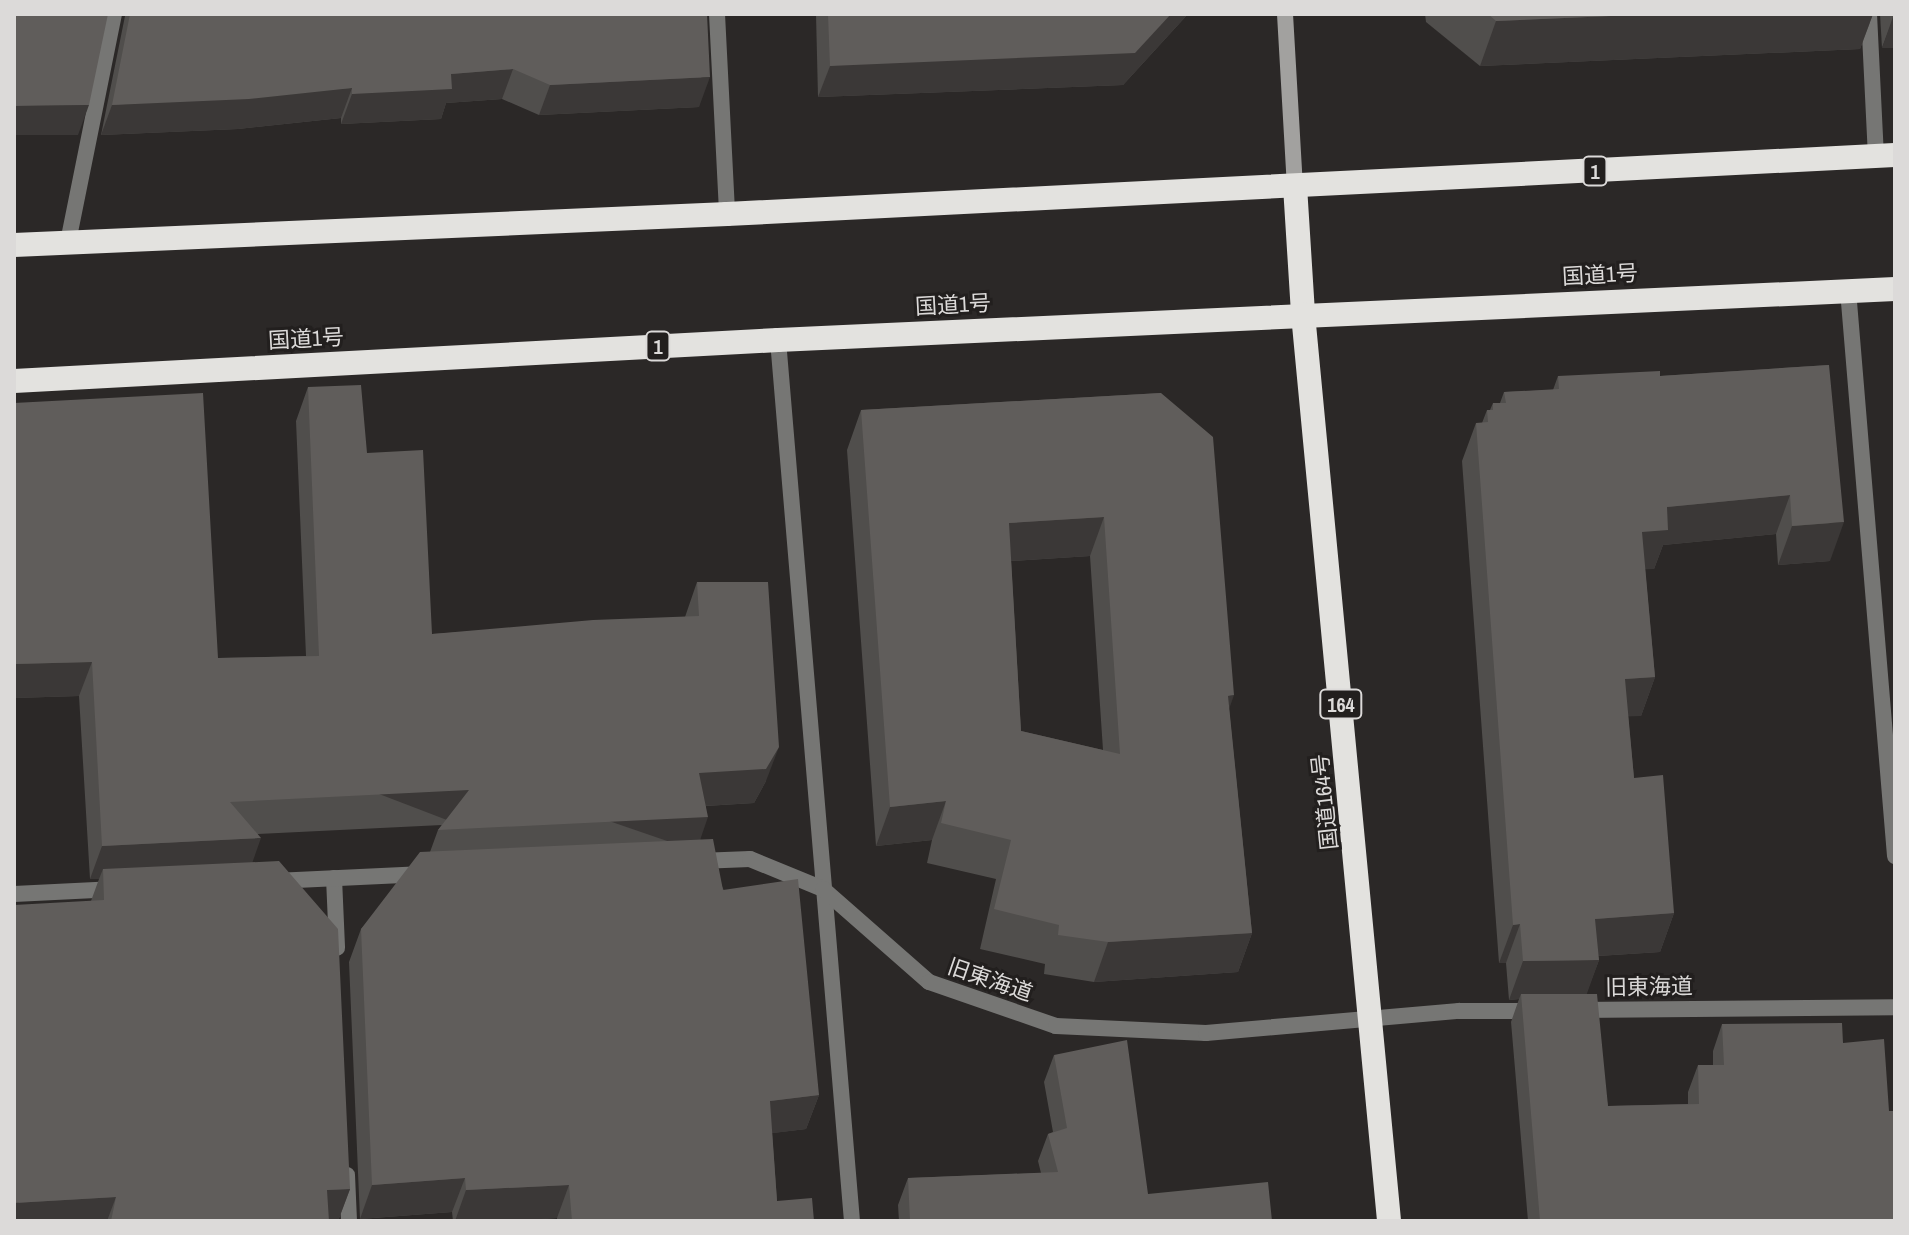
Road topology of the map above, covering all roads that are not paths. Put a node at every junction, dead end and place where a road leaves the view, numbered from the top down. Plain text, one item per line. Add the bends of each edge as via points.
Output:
1 (114, 14) edge
2 (717, 14) edge
3 (1285, 14) edge
4 (1869, 14) edge
5 (1886, 156) edge
6 (1295, 186) junction
7 (727, 214) junction
8 (68, 242) junction
9 (14, 245) edge
10 (1895, 289) edge
11 (1848, 290) junction
12 (1303, 314) junction
13 (778, 340) junction
14 (14, 381) edge
15 (1895, 856) edge
16 (688, 862) edge
17 (442, 873) edge
18 (334, 878) junction
19 (258, 882) edge
20 (136, 888) edge
21 (823, 889) junction
22 (14, 894) edge
23 (338, 971) edge
24 (1895, 1007) edge
25 (1373, 1018) junction
26 (346, 1159) edge
27 (349, 1221) edge
28 (852, 1221) edge
29 (1389, 1221) edge

1 - 8 street
2 - 7 street
3 - 6 street
4 - 5 street
5 - 6 highway, 1
6 - 7 highway, 1
6 - 12 highway, 国道164号 / 164
7 - 8 highway, 1
8 - 9 highway, 1
10 - 11 highway, 国道1号 / 1
11 - 12 highway, 国道1号 / 1
11 - 15 street
12 - 13 highway, 国道1号 / 1
12 - 25 highway, 国道164号 / 164
13 - 14 highway, 国道1号 / 1
13 - 21 street
16 - 21 street, 旧東海道 via 750,859
17 - 18 street
18 - 19 street
18 - 23 street
20 - 22 street
21 - 25 street, 旧東海道 via 929,982 1056,1026 1206,1033
21 - 28 street
24 - 25 street, 旧東海道 via 1459,1011
25 - 29 highway, 国道164号 / 164
26 - 27 street

